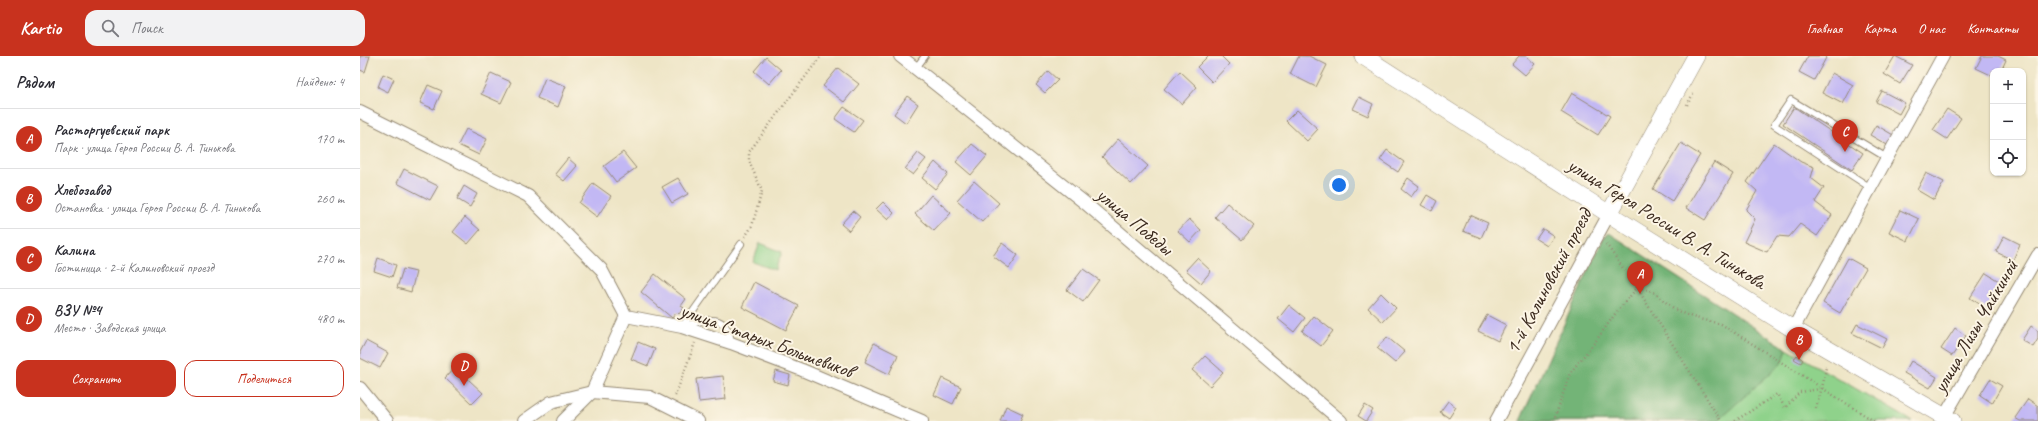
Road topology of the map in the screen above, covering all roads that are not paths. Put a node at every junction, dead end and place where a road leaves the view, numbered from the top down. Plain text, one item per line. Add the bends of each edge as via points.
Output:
1 (900, 56) edge
2 (925, 56) edge
3 (1363, 56) edge
4 (1696, 56) edge
5 (1944, 56) edge
6 (915, 69) junction
7 (360, 112) edge
8 (1887, 158) junction
9 (1871, 188) junction
10 (1609, 214) junction
11 (741, 244) road end
12 (2038, 255) edge
13 (626, 316) junction
14 (682, 327) junction
15 (1793, 329) junction
16 (731, 343) junction
17 (360, 388) edge
18 (592, 392) junction
19 (1948, 419) edge
20 (387, 421) edge
21 (524, 421) edge
22 (563, 421) edge
23 (698, 421) edge
24 (922, 421) edge
25 (1341, 421) edge
26 (1496, 421) edge

1 - 6 street, улица Победы
2 - 6 lane
3 - 10 street, улица Героя России В. А. Тинькова
4 - 10 street, 1-й Калиновский проезд
5 - 8 street
6 - 25 street, улица Победы via 1085,203
7 - 13 street via 528,196 601,269
8 - 9 street
8 - 9 lane via 1791,100 1774,125
9 - 15 street
10 - 15 street, улица Героя России В. А. Тинькова
10 - 26 street, 1-й Калиновский проезд
11 - 14 lane
12 - 19 street, улица Лизы Чайкиной
13 - 14 street, улица Старых Большевиков
13 - 18 street
14 - 16 street, улица Старых Большевиков
14 - 16 lane via 701,320 713,319 726,326
15 - 19 street, улица Героя России В. А. Тинькова
16 - 24 street, улица Старых Большевиков
17 - 20 street
18 - 21 street via 550,402
18 - 22 street
18 - 23 street via 650,397

